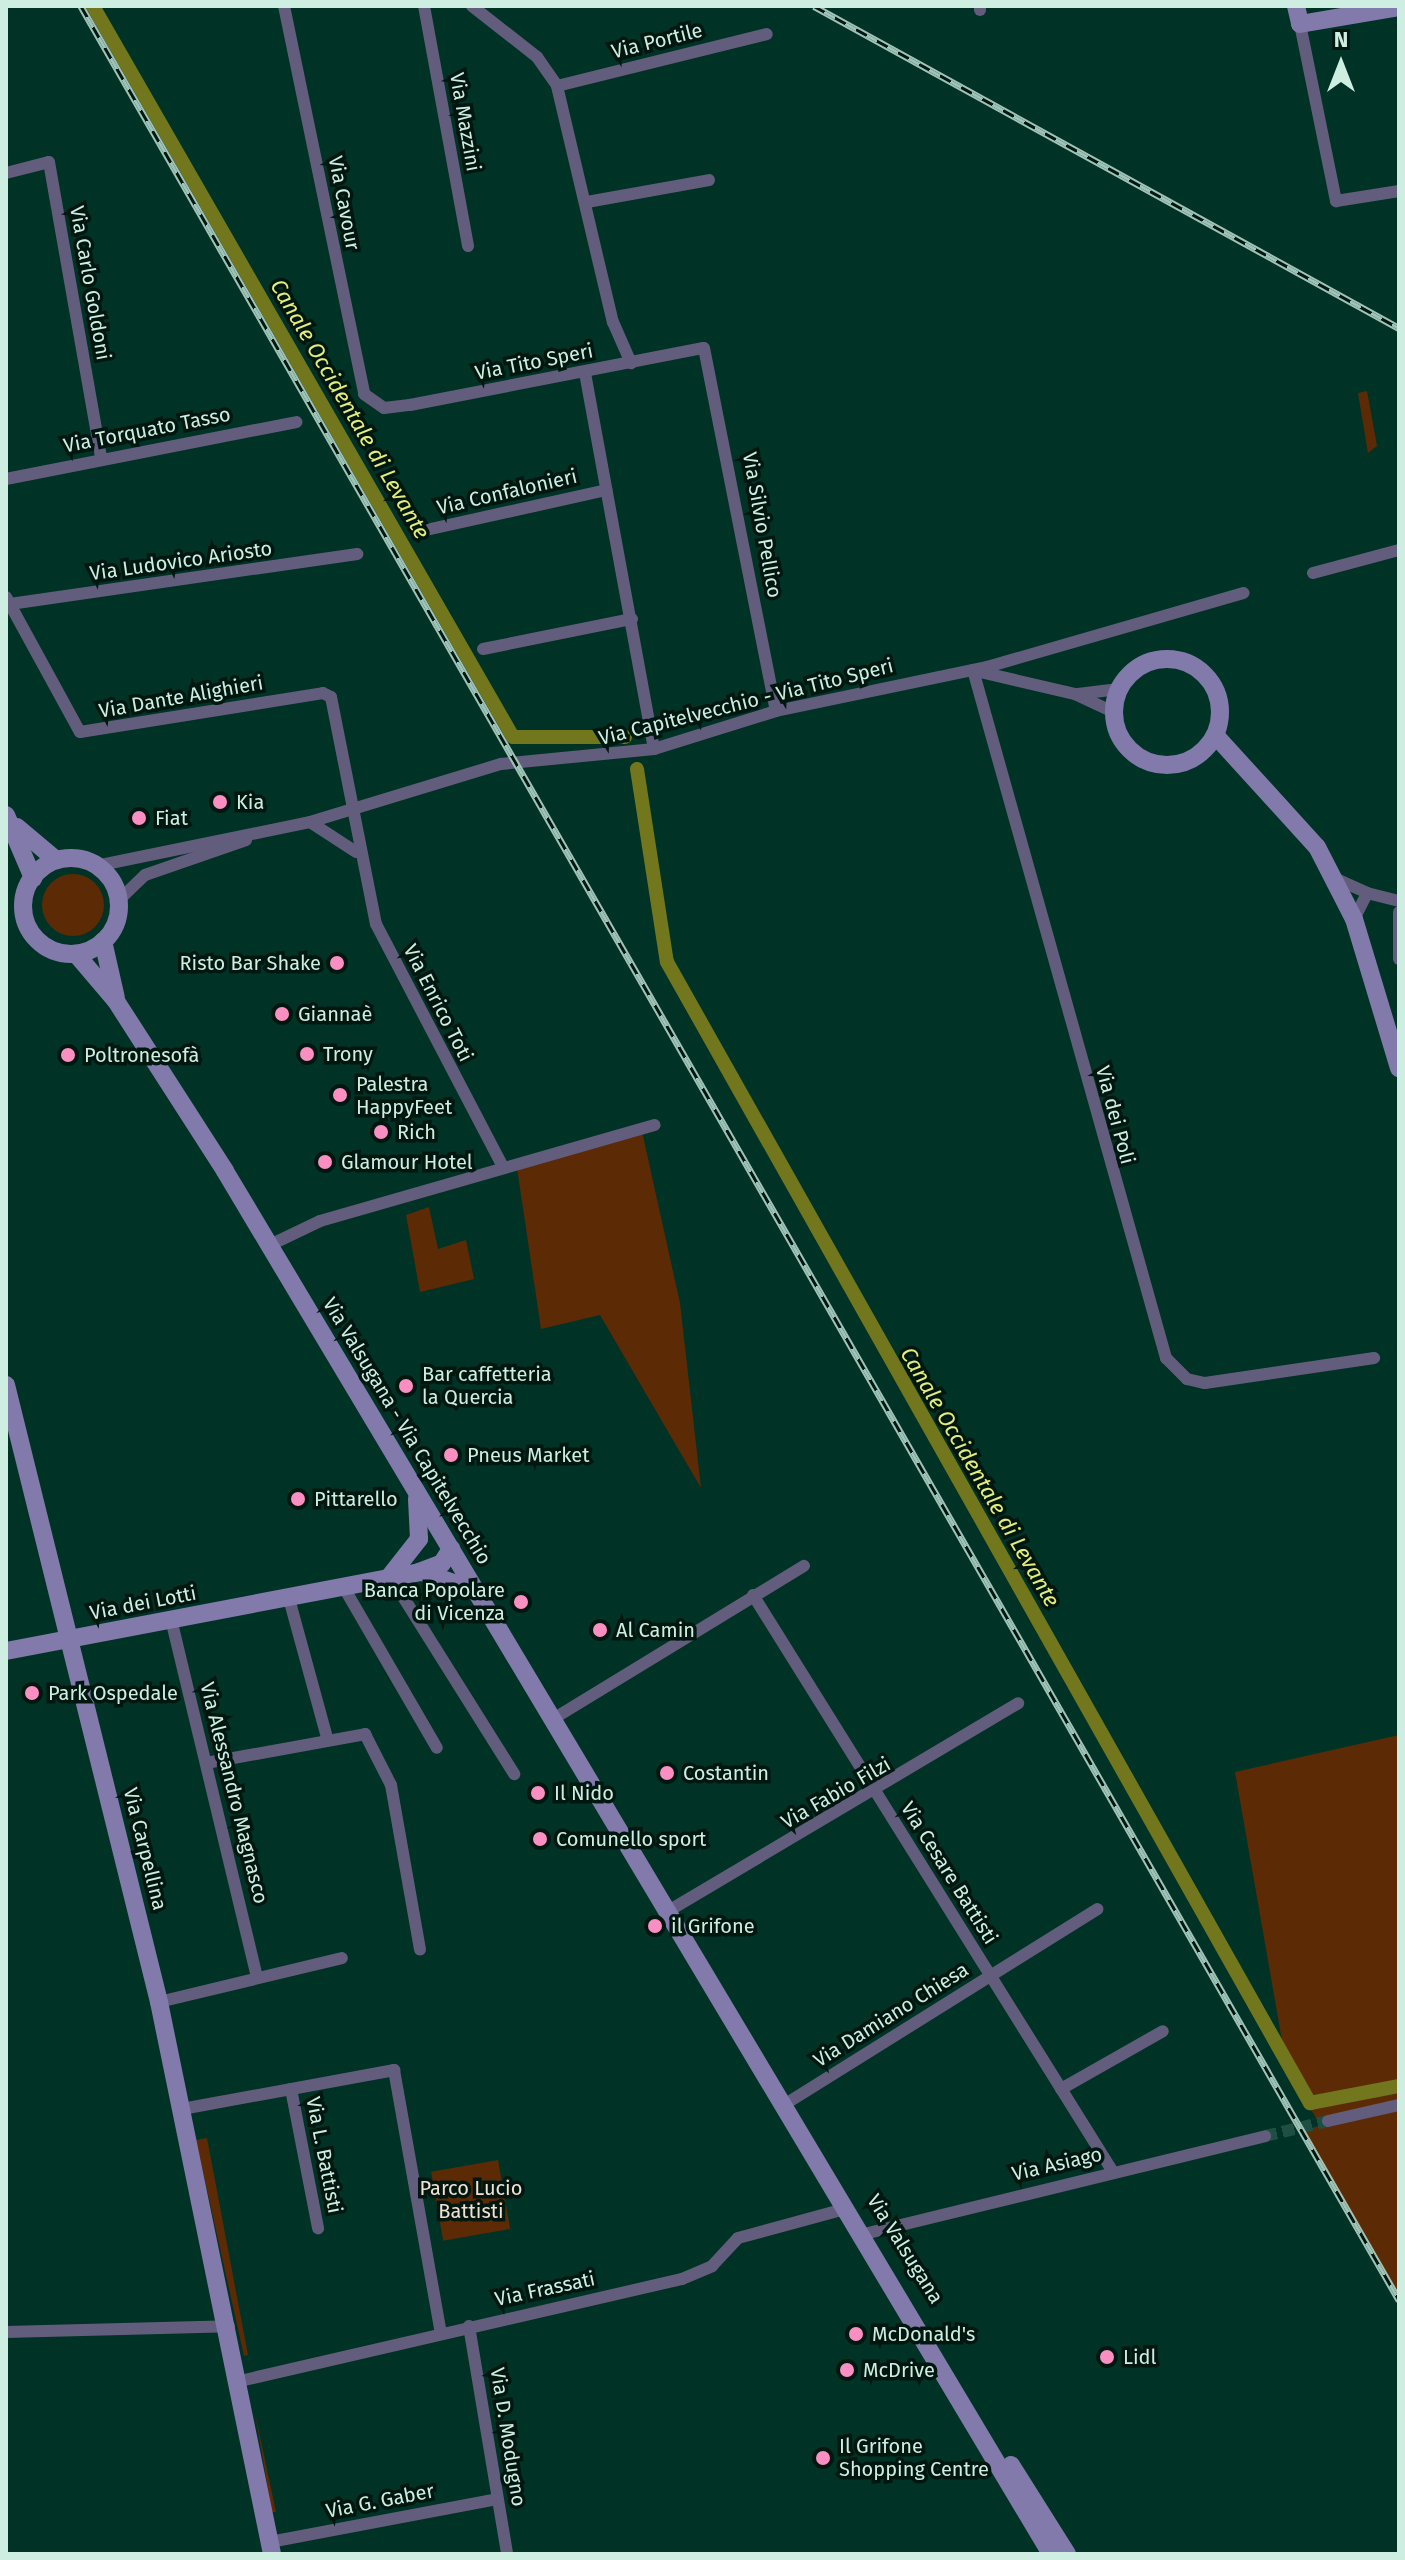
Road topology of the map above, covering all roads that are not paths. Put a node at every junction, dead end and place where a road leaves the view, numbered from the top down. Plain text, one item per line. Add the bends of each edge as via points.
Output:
1 (284, 6) edge
2 (424, 6) edge
3 (472, 6) edge
4 (1399, 7) edge
5 (1298, 15) edge
6 (767, 34) dead end
7 (557, 86) junction
8 (6, 173) edge
9 (709, 180) dead end
10 (1399, 191) edge
11 (587, 202) junction
12 (468, 246) dead end
13 (704, 348) joint
14 (631, 363) junction
15 (585, 373) junction
16 (372, 405) joint
17 (296, 422) dead end
18 (101, 458) junction
19 (6, 479) edge
20 (606, 490) junction
21 (417, 532) dead end
22 (1399, 550) edge
23 (357, 554) dead end
24 (1313, 573) dead end
25 (1244, 593) dead end
26 (8, 600) edge
27 (632, 619) junction
28 (483, 649) dead end
29 (973, 670) junction
30 (1119, 689) junction
31 (1075, 694) junction
32 (776, 711) junction
33 (1113, 712) junction
34 (1215, 735) junction
35 (654, 749) junction
36 (1201, 753) junction
37 (1241, 768) junction
38 (353, 806) junction
39 (6, 815) edge
40 (310, 822) junction
41 (256, 835) junction
42 (356, 852) junction
43 (56, 860) junction
44 (96, 866) junction
45 (1333, 878) junction
46 (21, 890) edge
47 (1367, 893) junction
48 (118, 901) junction
49 (1399, 901) edge
50 (1399, 912) edge
51 (6, 915) edge
52 (1354, 919) junction
53 (28, 929) junction
54 (103, 941) junction
55 (76, 954) junction
56 (1399, 959) edge
57 (116, 1001) junction
58 (1399, 1068) edge
59 (655, 1125) dead end
60 (502, 1165) junction
61 (270, 1245) junction
62 (1374, 1358) dead end
63 (6, 1385) edge
64 (413, 1484) junction
65 (451, 1549) junction
66 (804, 1566) dead end
67 (404, 1570) junction
68 (343, 1586) junction
69 (477, 1591) junction
70 (288, 1595) junction
71 (753, 1595) junction
72 (171, 1619) junction
73 (72, 1639) junction
74 (6, 1651) edge
75 (1018, 1703) dead end
76 (553, 1719) junction
77 (327, 1738) junction
78 (437, 1748) dead end
79 (206, 1763) junction
80 (514, 1774) dead end
81 (876, 1794) junction
82 (1097, 1909) dead end
83 (670, 1910) junction
84 (420, 1949) dead end
85 (342, 1958) dead end
86 (257, 1976) junction
87 (991, 1976) junction
88 (159, 2002) junction
89 (1163, 2031) dead end
90 (291, 2089) junction
91 (1061, 2089) junction
92 (787, 2103) junction
93 (1399, 2105) edge
94 (182, 2109) junction
95 (1328, 2121) tunnel mouth
96 (804, 2132) junction
97 (1265, 2136) tunnel mouth
98 (1113, 2172) junction
99 (845, 2209) junction
100 (318, 2228) dead end
101 (865, 2233) junction
102 (229, 2326) junction
103 (469, 2326) junction
104 (6, 2332) edge
105 (441, 2333) junction
106 (240, 2381) junction
107 (497, 2499) junction
108 (271, 2548) edge
109 (507, 2554) edge
110 (1051, 2554) edge
111 (1067, 2554) edge

1 - 16 street, Via Cavour via 359,382
2 - 12 street, Via Mazzini
3 - 7 street via 537,57
4 - 5 main road
5 - 10 street via 1336,201
6 - 7 street, Via Portile
7 - 11 street
8 - 18 street, Via Carlo Goldoni via 49,162
9 - 11 street
11 - 14 street via 613,322
13 - 14 street, Via Tito Speri
13 - 32 street, Via Silvio Pellico
14 - 15 street, Via Tito Speri
15 - 16 street, Via Tito Speri via 410,405
15 - 20 street, Via Confalonieri
17 - 18 street, Via Torquato Tasso
18 - 19 street, Via Torquato Tasso
20 - 21 street, Via Confalonieri
20 - 27 street, Via Confalonieri
22 - 24 street
23 - 26 street, Via Ludovico Ariosto
25 - 29 street, Via Capitelvecchio - Via Tito Speri
26 - 38 street, Via Dante Alighieri via 80,732 327,694
27 - 28 street
27 - 35 street, Via Confalonieri
29 - 31 street
29 - 32 street, Via Capitelvecchio - Via Tito Speri
29 - 62 street, Via dei Poli via 1166,1358 1187,1379 1205,1383
30 - 31 street
30 - 33 main road
30 - 34 main road via 1148,663 1190,664 1217,695
31 - 33 street
32 - 35 street, Via Capitelvecchio - Via Tito Speri
33 - 36 main road via 1121,741 1144,760 1174,765
34 - 36 main road
34 - 37 main road
35 - 38 street, Via Capitelvecchio - Via Tito Speri via 524,759
36 - 37 main road
37 - 45 main road via 1290,811
38 - 40 street, Via Capitelvecchio - Via Tito Speri
38 - 42 street, Via Enrico Toti
39 - 43 main road
39 - 46 main road
40 - 41 street, Via Capitelvecchio - Via Tito Speri
40 - 42 street
41 - 44 street
41 - 48 street via 145,875
42 - 60 street, Via Enrico Toti via 376,924
43 - 44 main road
43 - 46 main road
44 - 48 main road
45 - 47 street
45 - 52 main road
46 - 53 main road
47 - 49 street
47 - 52 street
48 - 54 main road
50 - 56 street
51 - 53 main road
52 - 58 main road
53 - 55 main road via 48,949
54 - 55 main road
54 - 57 main road
55 - 57 main road
57 - 61 main road, Via Valsugana - Via Capitelvecchio
59 - 60 street
60 - 61 street via 311,1224
61 - 64 main road, Via Valsugana - Via Capitelvecchio
63 - 73 main road, Via Carpellina
64 - 65 main road, Via Valsugana - Via Capitelvecchio
64 - 67 main road via 419,1539
65 - 67 main road, Via dei Lotti via 442,1563
65 - 69 main road, Via Valsugana - Via Capitelvecchio
66 - 71 street
67 - 68 main road, Via dei Lotti
67 - 69 main road
67 - 80 street
68 - 70 main road, Via dei Lotti
68 - 78 street
69 - 76 main road, Via Valsugana - Via Capitelvecchio
70 - 72 main road, Via dei Lotti
70 - 77 street
71 - 76 street
71 - 81 street, Via Cesare Battisti
72 - 73 main road, Via dei Lotti
72 - 79 street, Via Alessandro Magnasco
73 - 74 main road, Via dei Lotti
73 - 88 main road, Via Carpellina
75 - 81 street, Via Fabio Filzi
76 - 83 main road, Via Valsugana - Via Capitelvecchio
77 - 79 street
77 - 84 street via 365,1734 382,1760
79 - 86 street, Via Alessandro Magnasco
81 - 83 street, Via Fabio Filzi
81 - 87 street, Via Cesare Battisti
82 - 87 street, Via Damiano Chiesa
83 - 92 main road, Via Valsugana - Via Capitelvecchio
85 - 86 street
86 - 88 street
87 - 91 street, Via Cesare Battisti
87 - 92 street, Via Damiano Chiesa
88 - 94 main road, Via Carpellina
89 - 91 street
90 - 94 street, Via L. Battisti
90 - 100 street, Via L. Battisti
90 - 105 street, Via L. Battisti via 394,2070
91 - 98 street, Via Cesare Battisti
92 - 96 main road, Via Valsugana - Via Capitelvecchio
93 - 95 street
94 - 102 main road, Via Carpellina
96 - 99 main road
96 - 101 main road, Via Valsugana
97 - 98 street, Via Asiago
98 - 101 street, Via Asiago
99 - 101 main road
99 - 103 street, Via Frassati via 738,2238 712,2266 682,2279
101 - 110 main road
101 - 111 main road, Via Valsugana
102 - 104 street
102 - 106 main road, Via Carpellina
103 - 105 street, Via Frassati
103 - 107 street, Via D. Modugno
105 - 106 street, Via Frassati
106 - 108 main road, Via Carpellina
107 - 108 street, Via G. Gaber
107 - 109 street, Via D. Modugno

